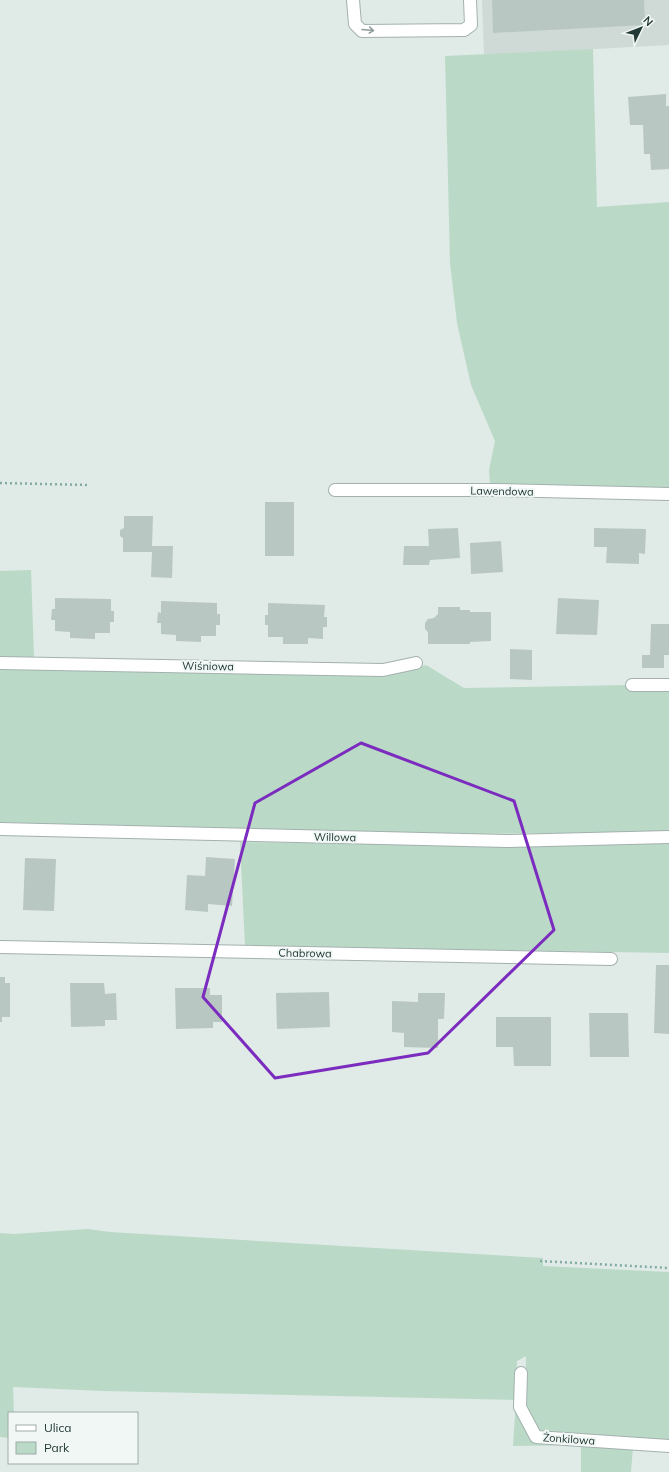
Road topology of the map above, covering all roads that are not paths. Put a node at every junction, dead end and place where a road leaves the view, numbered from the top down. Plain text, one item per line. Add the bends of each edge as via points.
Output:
1 (353, 0) edge
2 (470, 0) edge
3 (335, 490) dead end
4 (669, 494) edge
5 (0, 663) edge
6 (416, 663) dead end
7 (632, 685) dead end
8 (669, 685) edge
9 (0, 829) edge
10 (669, 837) edge
11 (0, 947) edge
12 (611, 959) dead end
13 (521, 1373) dead end
14 (669, 1446) edge

1 -> 2 street via 355,24 362,31 464,30 471,24
3 - 4 street, Lawendowa
5 - 6 street, Wiśniowa via 383,670
7 - 8 street
9 - 10 street, Willowa via 507,841
11 - 12 street, Chabrowa
13 - 14 street, Żonkilowa via 520,1407 536,1437

